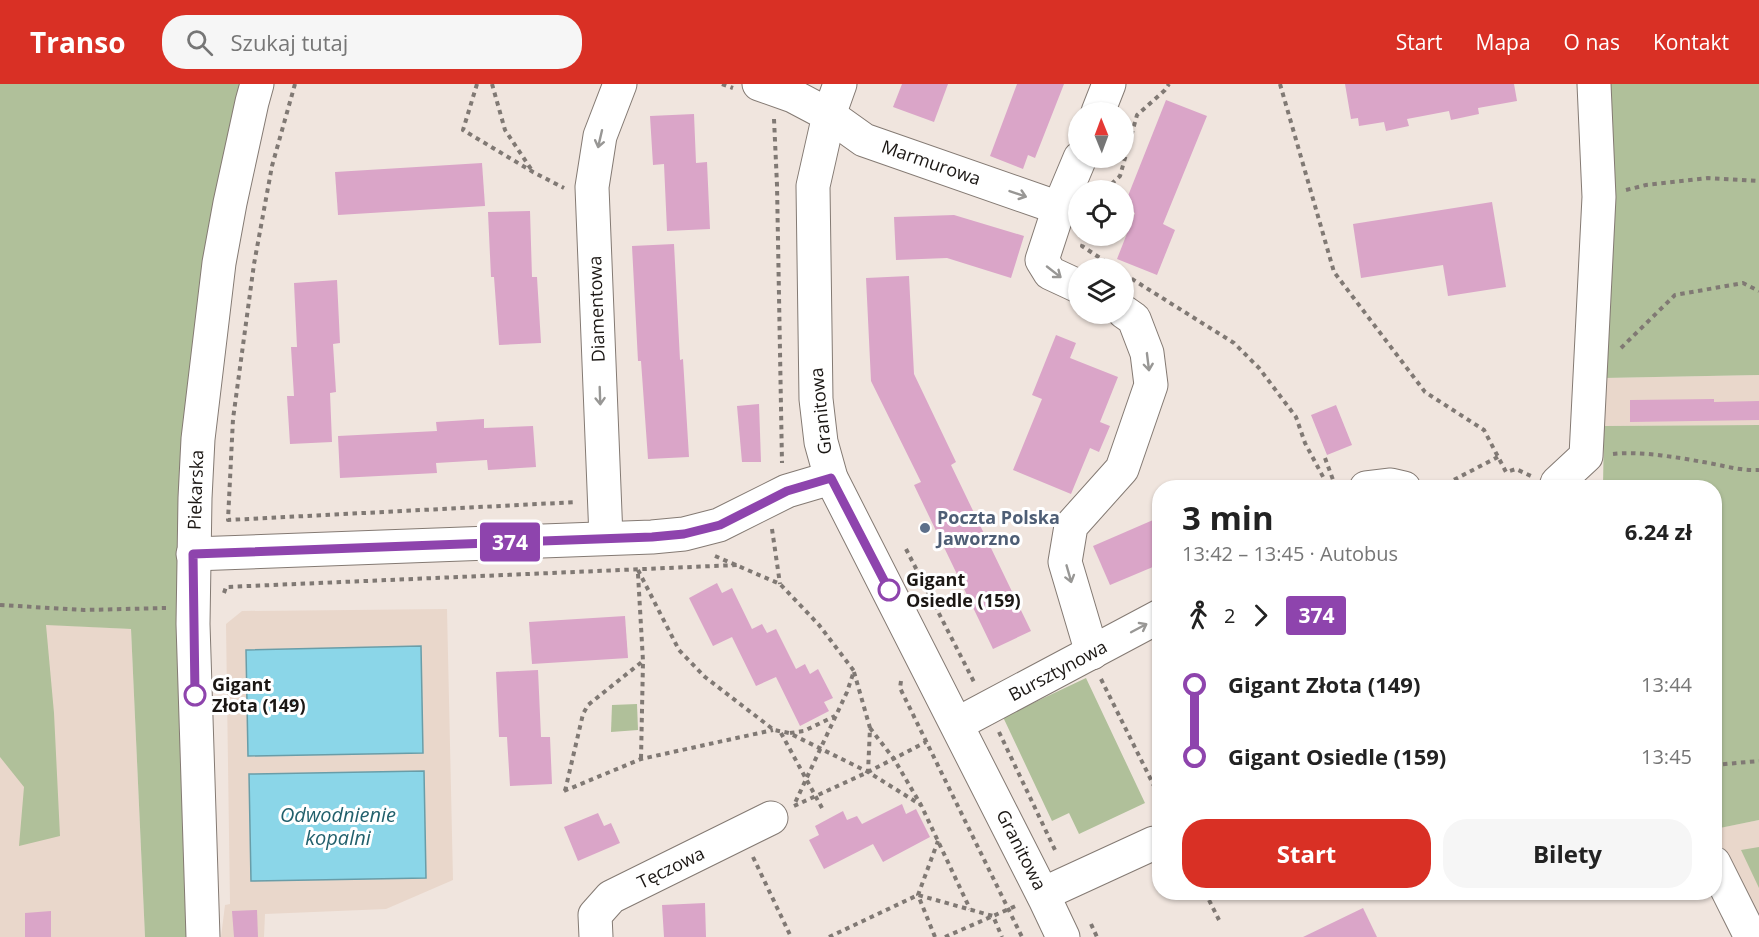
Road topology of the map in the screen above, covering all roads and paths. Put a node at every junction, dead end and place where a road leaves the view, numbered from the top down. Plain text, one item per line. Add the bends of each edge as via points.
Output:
1 (257, 84) edge
2 (295, 84) edge
3 (477, 84) edge
4 (492, 84) edge
5 (620, 84) edge
6 (722, 84) edge
7 (840, 84) edge
8 (1109, 84) edge
9 (1169, 84) edge
10 (1280, 84) edge
11 (1594, 84) edge
12 (750, 88) edge
13 (1102, 102) edge
14 (773, 115) dead end
15 (829, 116) junction
16 (1076, 168) edge
17 (533, 172) junction
18 (1116, 180) edge
19 (1759, 181) edge
20 (564, 188) dead end
21 (1599, 197) junction
22 (1059, 208) junction
23 (1082, 246) edge
24 (1100, 258) edge
25 (1134, 280) edge
26 (1068, 281) edge
27 (1759, 291) edge
28 (1134, 319) edge
29 (1590, 378) junction
30 (1586, 456) junction
31 (1498, 457) junction
32 (1325, 458) dead end
33 (1759, 471) edge
34 (1506, 472) dead end
35 (831, 478) junction
36 (1325, 480) edge
37 (1333, 480) edge
38 (1453, 480) edge
39 (1563, 480) edge
40 (787, 491) junction
41 (604, 502) junction
42 (772, 527) dead end
43 (606, 538) junction
44 (906, 549) dead end
45 (705, 552) dead end
46 (193, 554) junction
47 (737, 565) junction
48 (638, 570) junction
49 (780, 584) junction
50 (226, 586) dead end
51 (0, 605) edge
52 (193, 606) junction
53 (1152, 622) edge
54 (643, 661) junction
55 (1093, 664) junction
56 (854, 671) junction
57 (902, 672) dead end
58 (988, 708) junction
59 (836, 716) junction
60 (957, 724) junction
61 (870, 728) junction
62 (774, 730) junction
63 (781, 732) junction
64 (789, 733) junction
65 (926, 742) junction
66 (820, 748) junction
67 (641, 759) junction
68 (894, 759) junction
69 (1759, 761) edge
70 (1722, 764) edge
71 (868, 772) junction
72 (806, 779) junction
73 (1152, 782) edge
74 (815, 796) junction
75 (921, 805) junction
76 (822, 808) dead end
77 (782, 813) junction
78 (938, 840) junction
79 (1152, 855) edge
80 (752, 856) dead end
81 (1722, 879) edge
82 (1057, 888) junction
83 (918, 895) junction
84 (1209, 900) edge
85 (970, 909) junction
86 (1008, 910) junction
87 (993, 916) junction
88 (1218, 920) dead end
89 (203, 937) edge
90 (596, 937) edge
91 (791, 937) edge
92 (829, 937) edge
93 (935, 937) edge
94 (945, 937) edge
95 (1002, 937) edge
96 (1022, 937) edge
97 (1063, 937) edge
98 (1097, 937) edge
99 (1751, 937) edge

1 - 46 street, Piekarska via 219,263 198,439
2 - 41 path via 272,166 254,264 234,419 228,520
3 - 17 path via 463,130
4 - 17 path via 505,130
5 -> 41 street, Diamentowa via 600,136 592,187
6 - 12 path
7 - 15 street, Granitowa
8 - 13 street
9 - 18 path via 1137,115
10 - 31 path via 1334,272 1425,392 1484,430
11 - 21 street
12 - 15 street, Marmurowa via 793,96
14 - 40 path via 782,474
15 -> 22 street, Marmurowa via 864,140
15 - 35 street, Granitowa via 813,186 816,399 821,442
16 - 22 street
17 - 20 path
19 - 21 path via 1708,178 1646,185
21 - 29 street
22 -> 26 street via 1042,260 1050,273
23 - 24 path
25 - 36 path via 1234,343 1259,368 1296,417
27 - 29 path via 1743,283 1675,295
28 -> 55 street via 1147,353 1151,385 1122,469 1071,526 1065,562
29 - 30 street
30 - 33 path via 1627,452
30 - 39 street
31 - 34 path
31 - 38 path
32 - 37 path
35 - 40 street
35 - 60 street, Granitowa
40 - 43 street via 720,525 684,534
41 - 43 street, Diamentowa
42 - 49 path
43 - 46 street
44 - 58 path
45 - 47 path
46 - 52 street, Piekarska
47 - 48 path
47 - 49 path
48 - 50 path
48 - 54 path
48 - 62 path via 679,650 705,677
49 - 56 path
51 - 52 path via 84,610
52 - 89 street, Piekarska
55 -> 53 street, Bursztynowa
54 - 67 path
54 - 67 path via 588,705 564,791
55 - 58 street, Bursztynowa
55 - 73 path
56 - 59 path
56 - 61 path
57 - 65 path via 900,688
58 - 60 street, Bursztynowa
58 - 82 path
59 - 64 path via 804,731
59 - 66 path
60 - 82 street, Granitowa
61 - 68 path
61 - 71 path
62 - 63 path
62 - 67 path
63 - 64 path
63 - 72 path
64 - 66 path
65 - 68 path
65 - 86 path
66 - 71 path
66 - 72 path
68 - 71 path
68 - 75 path
69 - 70 path
71 - 74 path
71 - 75 path
72 - 74 path
72 - 77 path
74 - 76 path
74 - 77 path
75 - 78 path
77 - 90 street, Tęczowa via 611,897 595,915
78 - 83 path
78 - 85 path
79 - 82 street via 1120,858
80 - 91 path
81 - 99 street
82 - 97 street, Granitowa
82 - 98 path
83 - 85 path
83 - 92 path
83 - 93 path
84 - 88 path
85 - 87 path
86 - 87 path
86 - 96 path
87 - 94 path
87 - 95 path

